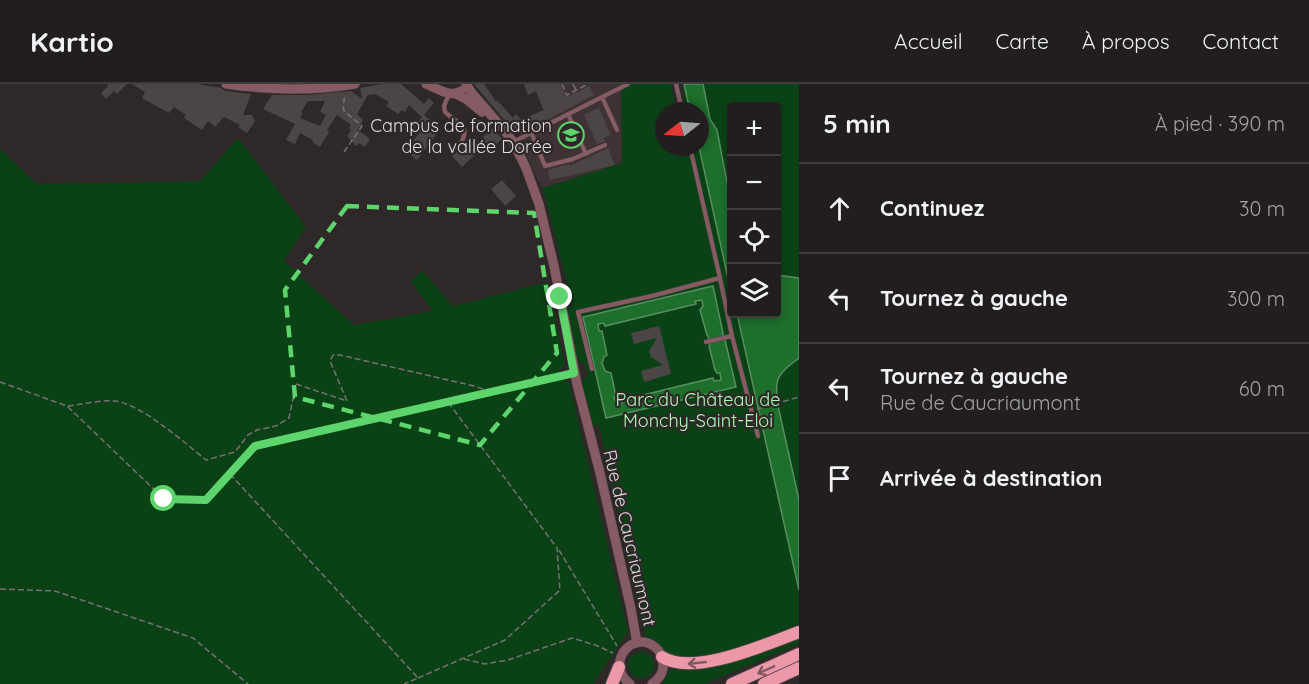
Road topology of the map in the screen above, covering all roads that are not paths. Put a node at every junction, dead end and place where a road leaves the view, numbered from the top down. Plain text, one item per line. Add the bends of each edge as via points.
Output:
1 (226, 84) edge
2 (426, 84) edge
3 (465, 84) edge
4 (626, 84) edge
5 (676, 84) edge
6 (351, 85) edge
7 (448, 91) edge
8 (602, 97) junction
9 (680, 102) edge
10 (568, 114) junction
11 (504, 130) junction
12 (617, 130) dead end
13 (531, 132) junction
14 (513, 142) junction
15 (605, 145) dead end
16 (459, 147) dead end
17 (586, 154) junction
18 (692, 156) edge
19 (720, 278) junction
20 (730, 336) junction
21 (706, 342) dead end
22 (592, 369) dead end
23 (758, 436) dead end
24 (799, 632) edge
25 (637, 643) junction
26 (799, 654) edge
27 (662, 657) junction
28 (621, 660) junction
29 (799, 668) edge
30 (612, 684) edge
31 (630, 684) edge
32 (652, 684) edge
33 (732, 684) edge
34 (764, 684) edge

1 - 6 street via 262,88
2 - 7 street
3 - 7 street via 461,91
3 - 11 street
4 - 8 lane
5 - 9 lane
7 - 11 street via 466,99
7 - 16 lane via 445,111 465,131
8 - 10 lane
8 - 12 lane
10 - 13 lane
10 - 17 lane
11 - 14 street, Rue de Caucriaumont
13 - 14 lane
13 - 17 lane via 545,166
14 - 25 street, Rue de Caucriaumont via 542,214 574,373
15 - 17 lane
18 - 19 lane
19 - 20 lane
19 - 22 lane via 578,312
20 - 21 lane
20 - 23 lane
24 -> 27 highway via 708,662 680,664
25 - 27 street via 652,645
25 - 28 street via 628,647
26 -> 33 highway
27 - 32 street via 662,673
28 - 30 highway
28 - 31 street via 623,676
29 - 34 highway

